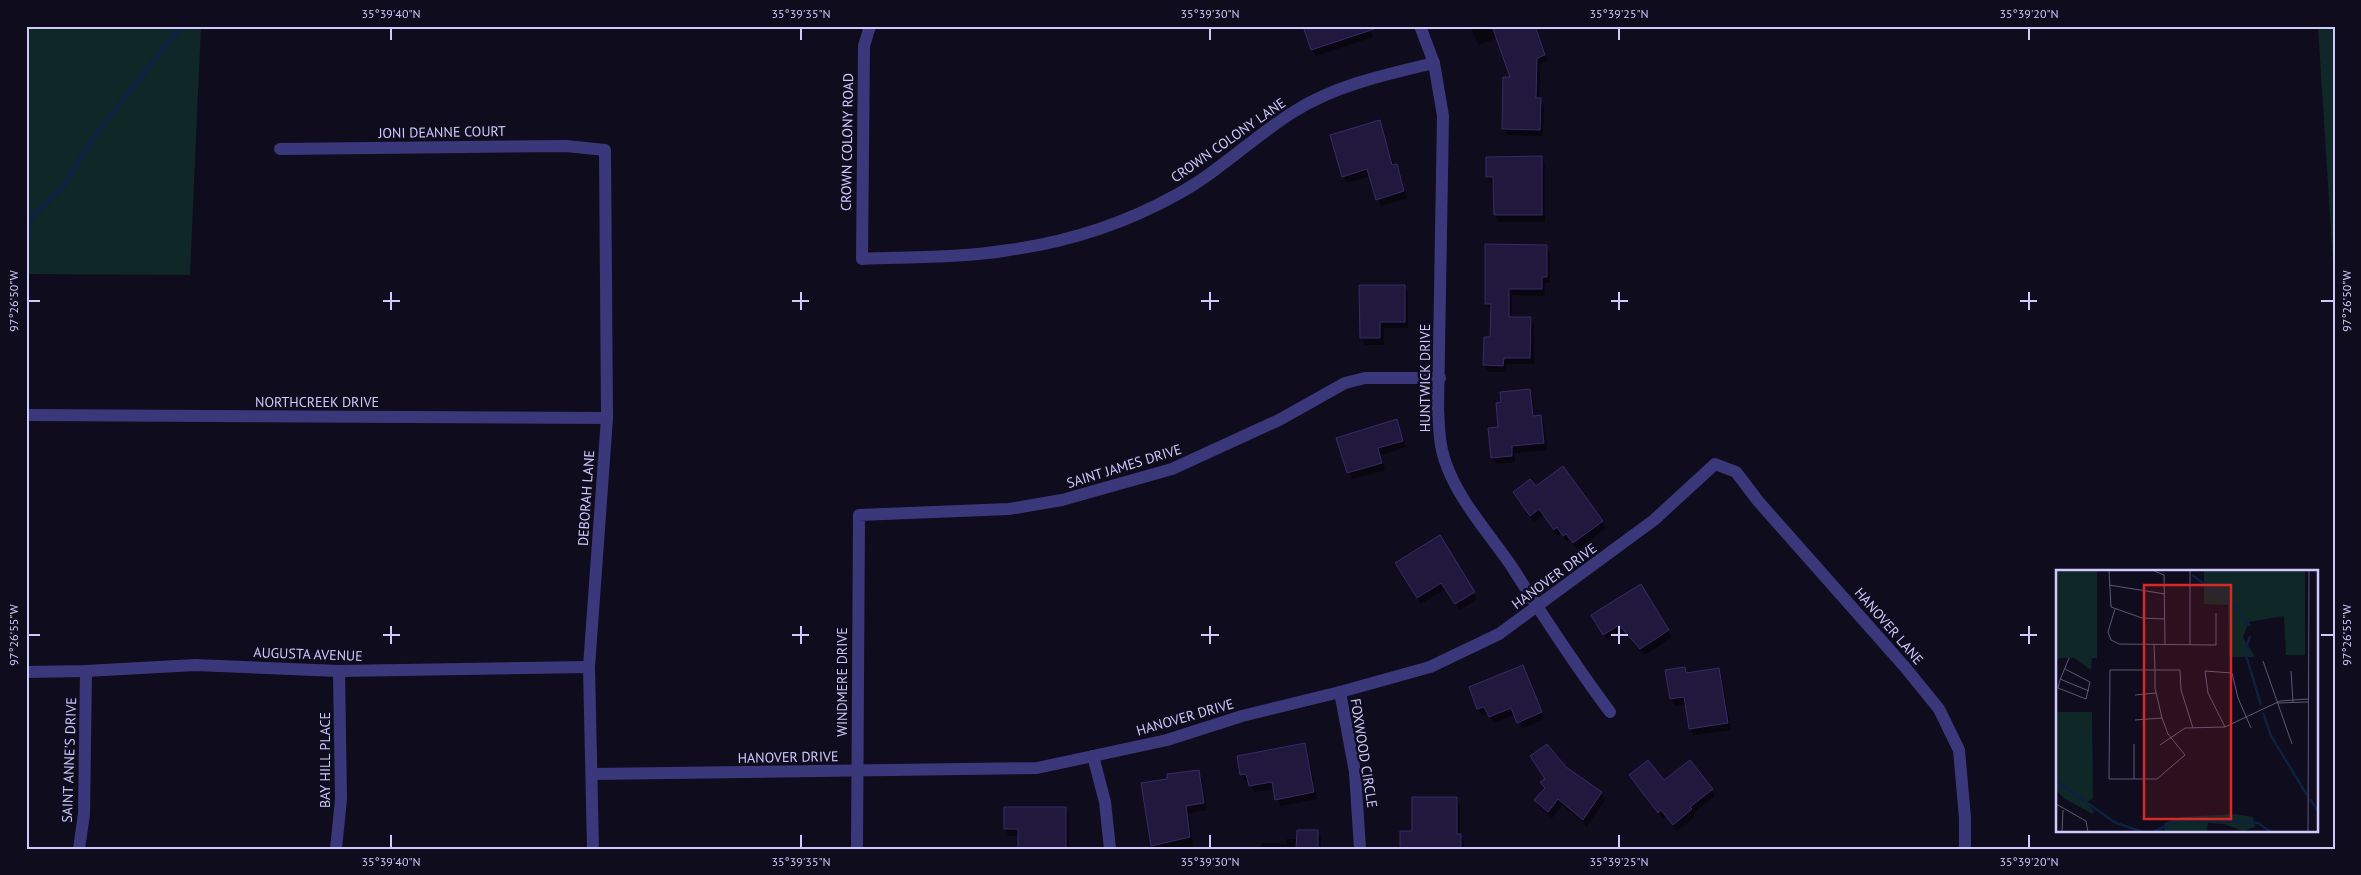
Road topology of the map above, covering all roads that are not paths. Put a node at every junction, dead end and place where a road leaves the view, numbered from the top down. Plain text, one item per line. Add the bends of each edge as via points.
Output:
1 (870, 26) edge
2 (1420, 26) edge
3 (1434, 63) junction
4 (280, 149) dead end
5 (605, 150) joint
6 (862, 259) joint
7 (1440, 378) junction
8 (26, 416) edge
9 (607, 418) junction
10 (1715, 464) joint
11 (858, 515) joint
12 (1536, 608) junction
13 (589, 667) junction
14 (86, 671) junction
15 (339, 671) junction
16 (26, 672) edge
17 (1340, 692) junction
18 (1610, 712) dead end
19 (1093, 756) junction
20 (856, 771) junction
21 (592, 774) junction
22 (79, 849) edge
23 (336, 849) edge
24 (593, 849) edge
25 (857, 849) edge
26 (1110, 849) edge
27 (1360, 849) edge
28 (1965, 849) edge

1 - 6 street, CROWN COLONY ROAD via 864,46
2 - 3 street, HUNTWICK DRIVE
3 - 6 street, CROWN COLONY LANE via 1362,82 1316,99 1278,122 1209,175 1178,194 1086,234 1008,251
3 - 7 street, HUNTWICK DRIVE via 1444,116
4 - 5 street, JONI DEANNE COURT via 566,146
5 - 9 street, DEBORAH LANE
7 - 11 street, SAINT JAMES DRIVE via 1365,378 1345,383 1279,420 1172,470 1062,500 1008,509
7 - 12 street, HUNTWICK DRIVE via 1440,440 1445,461 1464,498
8 - 9 street, NORTHCREEK DRIVE
9 - 13 street, DEBORAH LANE
10 - 12 street, HANOVER DRIVE via 1654,520
10 - 28 street, HANOVER LANE via 1736,472 1939,709 1959,750
11 - 20 street, WINDMERE DRIVE
12 - 17 street, HANOVER DRIVE via 1500,634 1430,667
12 - 18 street, HUNTWICK DRIVE
13 - 15 street, AUGUSTA AVENUE
13 - 21 street, DEBORAH LANE
14 - 15 street, AUGUSTA AVENUE via 196,665
14 - 16 street, AUGUSTA AVENUE
14 - 22 street, SAINT ANNE'S DRIVE via 84,814
15 - 23 street, BAY HILL PLACE via 341,799
17 - 19 street, HANOVER DRIVE via 1242,716 1167,740
17 - 27 street, FOXWOOD CIRCLE via 1355,772
19 - 20 street, HANOVER DRIVE via 1037,768
19 - 26 street via 1106,802
20 - 21 street, HANOVER DRIVE
20 - 25 street, WINDMERE DRIVE
21 - 24 street, DEBORAH LANE

